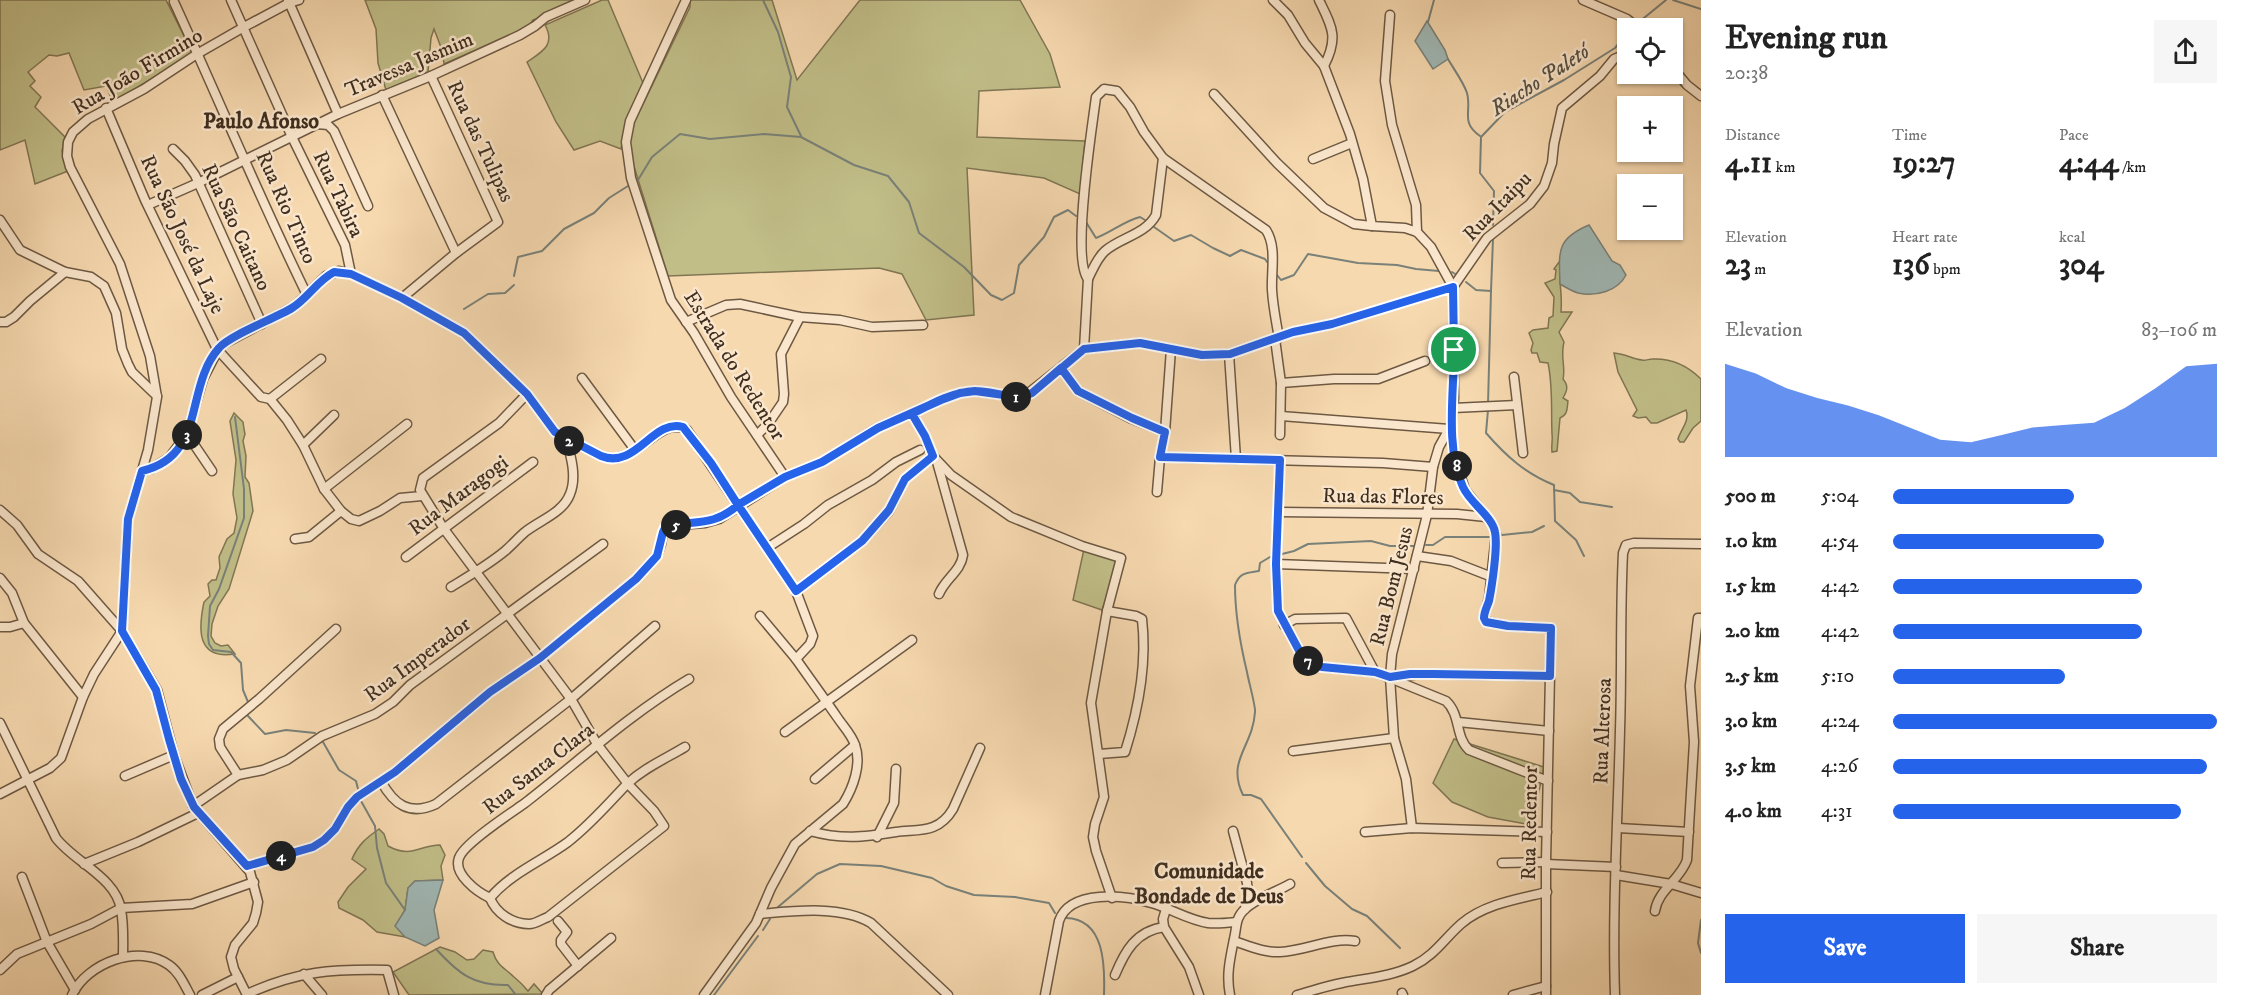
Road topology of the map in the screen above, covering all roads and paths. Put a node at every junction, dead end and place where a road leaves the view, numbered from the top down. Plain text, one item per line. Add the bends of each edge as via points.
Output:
1 (231, 0) edge
2 (299, 0) edge
3 (585, 0) edge
4 (686, 0) edge
5 (1273, 0) edge
6 (1318, 0) edge
7 (1583, 0) edge
8 (289, 1) edge
9 (174, 2) dead end
10 (1390, 15) dead end
11 (1625, 18) edge
12 (244, 27) junction
13 (197, 54) junction
14 (1617, 58) edge
15 (1324, 66) junction
16 (430, 76) junction
17 (1683, 80) edge
18 (1214, 94) dead end
19 (382, 95) junction
20 (1701, 96) edge
21 (106, 108) junction
22 (338, 114) junction
23 (317, 124) junction
24 (292, 137) junction
25 (1352, 143) junction
26 (173, 149) dead end
27 (1164, 158) junction
28 (244, 159) junction
29 (1313, 159) dead end
30 (198, 183) junction
31 (148, 205) junction
32 (368, 206) dead end
33 (0, 220) edge
34 (1372, 226) junction
35 (1417, 232) junction
36 (456, 253) junction
37 (65, 273) junction
38 (351, 274) junction
39 (1088, 279) junction
40 (1453, 287) junction
41 (307, 295) junction
42 (402, 298) junction
43 (800, 317) junction
44 (0, 322) edge
45 (686, 322) junction
46 (262, 324) junction
47 (923, 326) dead end
48 (1277, 339) junction
49 (217, 349) junction
50 (1084, 349) junction
51 (1171, 349) junction
52 (1230, 354) junction
53 (321, 360) dead end
54 (1425, 361) dead end
55 (1061, 368) junction
56 (1514, 377) dead end
57 (582, 378) dead end
58 (1281, 383) junction
59 (527, 394) junction
60 (157, 397) junction
61 (270, 399) junction
62 (1517, 405) junction
63 (1453, 408) junction
64 (912, 414) junction
65 (334, 415) dead end
66 (1281, 416) junction
67 (407, 424) dead end
68 (1450, 429) junction
69 (1165, 432) junction
70 (187, 434) junction
71 (757, 435) junction
72 (1280, 435) dead end
73 (566, 439) junction
74 (303, 445) junction
75 (635, 450) junction
76 (920, 450) dead end
77 (1523, 453) dead end
78 (1160, 457) junction
79 (935, 459) junction
80 (1236, 459) junction
81 (1280, 460) junction
82 (533, 462) dead end
83 (1433, 467) junction
84 (142, 471) junction
85 (212, 471) dead end
86 (785, 477) junction
87 (324, 489) junction
88 (1157, 492) dead end
89 (422, 496) junction
90 (738, 505) junction
91 (0, 510) edge
92 (340, 511) junction
93 (1279, 513) junction
94 (1427, 515) junction
95 (1486, 517) junction
96 (444, 529) junction
97 (295, 538) dead end
98 (603, 544) dead end
99 (1701, 544) edge
100 (767, 548) junction
101 (1417, 556) junction
102 (406, 557) dead end
103 (1276, 564) junction
104 (1414, 569) junction
105 (476, 572) junction
106 (1492, 577) junction
107 (0, 578) edge
108 (451, 587) dead end
109 (796, 591) junction
110 (939, 594) dead end
111 (1107, 611) junction
112 (509, 614) junction
113 (760, 616) dead end
114 (1700, 618) edge
115 (24, 623) junction
116 (1284, 625) junction
117 (655, 626) dead end
118 (0, 627) edge
119 (336, 629) dead end
120 (122, 631) junction
121 (912, 640) dead end
122 (540, 658) junction
123 (795, 659) junction
124 (1375, 672) junction
125 (1550, 676) junction
126 (1390, 677) junction
127 (689, 679) dead end
128 (83, 697) junction
129 (571, 699) junction
130 (826, 702) junction
131 (1458, 722) junction
132 (0, 723) edge
133 (1549, 730) junction
134 (785, 732) dead end
135 (1394, 738) junction
136 (1697, 742) edge
137 (597, 744) junction
138 (855, 745) junction
139 (685, 747) dead end
140 (980, 748) dead end
141 (1293, 751) dead end
142 (1099, 754) junction
143 (174, 755) junction
144 (896, 770) dead end
145 (238, 775) junction
146 (125, 776) dead end
147 (815, 778) dead end
148 (26, 779) junction
149 (381, 781) junction
150 (1548, 781) junction
151 (628, 784) junction
152 (0, 794) edge
153 (196, 810) junction
154 (1412, 828) junction
155 (1618, 828) junction
156 (810, 831) junction
157 (1233, 831) dead end
158 (1365, 832) dead end
159 (1547, 832) junction
160 (1689, 832) junction
161 (877, 837) junction
162 (1503, 863) dead end
163 (1546, 863) junction
164 (84, 864) junction
165 (247, 866) junction
166 (1616, 871) junction
167 (22, 877) dead end
168 (254, 882) junction
169 (1290, 884) dead end
170 (1671, 884) junction
171 (1547, 892) junction
172 (1701, 893) edge
173 (490, 898) junction
174 (1112, 898) junction
175 (121, 908) junction
176 (1166, 909) junction
177 (1245, 909) junction
178 (1655, 911) dead end
179 (760, 914) junction
180 (558, 921) dead end
181 (1236, 922) junction
182 (1164, 927) junction
183 (611, 938) dead end
184 (1234, 941) junction
185 (1354, 941) dead end
186 (47, 942) junction
187 (123, 957) junction
188 (578, 966) junction
189 (0, 970) edge
190 (304, 974) junction
191 (1115, 975) dead end
192 (238, 977) junction
193 (939, 988) junction
194 (1546, 991) edge
195 (74, 992) edge
196 (247, 994) edge
197 (190, 995) edge
198 (202, 995) edge
199 (322, 995) edge
200 (394, 995) edge
201 (546, 995) edge
202 (704, 995) edge
203 (931, 995) edge
204 (948, 995) edge
205 (1045, 995) edge
206 (1199, 995) edge
207 (1230, 995) edge
208 (1297, 995) edge
209 (1513, 995) edge
210 (1615, 995) edge

1 - 12 street, Rua Tabira
2 - 8 street, Rua João Firmino
3 - 16 street, Travessa Jasmim
4 - 45 street, Estrada do Redentor via 630,121 626,142 631,178 668,292
5 - 15 street
6 - 15 street via 1334,38
7 - 11 street
8 - 12 street, Rua João Firmino
8 - 22 street
9 - 13 street, Rua Rio Tinto
10 - 35 street via 1385,81 1392,125 1416,205
12 - 13 street, Rua João Firmino
12 - 24 street, Rua Tabira
13 - 21 street, Rua João Firmino via 144,89
13 - 28 street, Rua Rio Tinto
14 - 40 street, Rua Itaipu via 1562,108 1545,186 1530,204 1487,238
15 - 25 street
16 - 19 street, Travessa Jasmim
16 - 36 street, Rua das Tulipas via 498,222
17 - 20 street
18 - 34 street via 1324,208 1354,224
19 - 22 street, Travessa Jasmim
19 - 36 street
21 - 31 street, Rua São José da Laje
21 - 60 street, Rua João Firmino via 79,125 66,149 73,173 120,264 150,356
22 - 23 street, Travessa Jasmim
23 - 24 street, Travessa Jasmim
23 - 32 street via 328,125 334,131
24 - 28 street, Travessa Jasmim
24 - 38 street, Rua Tabira via 345,245
25 - 29 street
25 - 34 street
26 - 30 street, Rua São Caitano
27 - 39 street via 1153,220 1104,252
27 - 39 street via 1124,98 1112,89 1100,91 1096,97 1082,220 1081,256
27 - 48 street via 1260,224 1270,236
28 - 30 street, Travessa Jasmim
28 - 41 street, Rua Rio Tinto
30 - 31 street, Travessa Jasmim
30 - 46 street, Rua São Caitano
31 - 49 street, Rua São José da Laje
33 - 37 street via 20,250
34 - 35 street
35 - 40 street via 1431,247
36 - 42 street
37 - 44 street via 14,317
37 - 60 street via 91,277 104,286 116,313 128,364
38 - 41 street via 334,272
38 - 42 street
39 - 50 street
40 - 48 street
40 - 63 street
41 - 46 street
42 - 59 street via 464,333
43 - 45 street via 733,304
43 - 47 street via 885,328
43 - 71 street via 781,354 783,402
45 - 71 street, Estrada do Redentor
46 - 49 street
48 - 52 street
48 - 58 street
49 - 61 street, Rua São José da Laje via 261,397
49 - 70 street via 203,379
50 - 51 street via 1140,343
50 - 55 street
51 - 52 street via 1202,355
51 - 69 street
52 - 80 street
53 - 61 street
54 - 58 street via 1378,379
55 - 64 street via 1026,395 960,393
55 - 69 street via 1078,391
56 - 62 street
57 - 75 street
58 - 66 street
59 - 73 street via 555,432
59 - 89 street via 499,423 423,478
60 - 84 street
61 - 74 street, Rua São José da Laje
62 - 63 street
62 - 77 street
63 - 68 street
64 - 79 street
64 - 86 street via 878,428 822,462
65 - 74 street
66 - 68 street
66 - 72 street
67 - 87 street
68 - 83 street, Rua Bom Jesus
68 - 95 street via 1462,486
69 - 78 street
70 - 84 street via 169,458
70 - 85 street
71 - 86 street, Estrada do Redentor
73 - 75 street via 608,459 621,459
73 - 105 street via 573,483 566,503
74 - 87 street, Rua São José da Laje
75 - 90 street via 668,428 683,427
76 - 100 street via 828,505
78 - 80 street
78 - 88 street
79 - 109 street via 905,479 889,510 862,541
79 - 110 street via 963,555 961,564
79 - 111 street via 951,475 1011,517 1121,558
80 - 81 street
81 - 83 street
81 - 93 street
82 - 96 street, Rua Maragogi
83 - 94 street, Rua Bom Jesus
84 - 120 street via 128,519
86 - 90 street
87 - 92 street, Rua São José da Laje
89 - 92 street via 400,498 359,521
89 - 96 street
90 - 100 street
90 - 122 street via 711,522 666,526 657,556 636,579
91 - 120 street via 17,525 38,554 78,581
92 - 97 street via 309,537
93 - 94 street, Rua das Flores
93 - 103 street
94 - 95 street, Rua das Flores
94 - 101 street, Rua Bom Jesus
95 - 106 street via 1496,534
96 - 102 street, Rua Maragogi
96 - 105 street
98 - 112 street, Rua Imperador
99 - 155 street, Rua Alterosa via 1634,543 1624,548
100 - 109 street
101 - 104 street, Rua Bom Jesus
101 - 106 street via 1451,561
103 - 104 street
103 - 116 street via 1278,611
104 - 126 street, Rua Bom Jesus via 1392,654
105 - 108 street
105 - 112 street
106 - 125 street, Rua Redentor via 1485,621 1551,628
107 - 115 street via 12,593
109 - 123 street via 813,636
111 - 142 street via 1091,703
111 - 142 street via 1142,619 1141,685 1125,752
112 - 122 street
112 - 145 street, Rua Imperador via 375,714 322,736 287,760
113 - 123 street
114 - 136 street via 1690,686
115 - 118 street
115 - 128 street
116 - 124 street via 1302,656 1311,663
116 - 124 street via 1295,619 1346,618
117 - 129 street
119 - 145 street via 223,729 219,739 222,752
120 - 128 street
120 - 143 street via 156,690
121 - 130 street
122 - 129 street
122 - 149 street via 490,692
123 - 130 street
124 - 126 street
125 - 126 street
125 - 133 street, Rua Redentor
126 - 131 street via 1446,701
126 - 135 street, Rua Bom Jesus
127 - 137 street, Rua Santa Clara
128 - 148 street via 62,758
129 - 137 street
129 - 149 street via 430,807 406,808
130 - 134 street
130 - 138 street
131 - 133 street
131 - 150 street via 1462,741 1469,750
132 - 148 street
133 - 150 street, Rua Redentor
135 - 141 street
135 - 154 street, Rua Bom Jesus via 1406,779
136 - 160 street
137 - 151 street
137 - 173 street, Rua Santa Clara via 461,853 458,866 463,875
138 - 147 street
138 - 156 street via 856,768 847,797
139 - 151 street
140 - 161 street via 949,816 924,831
142 - 174 street via 1104,797 1093,837
143 - 146 street
143 - 153 street
144 - 161 street via 894,803
145 - 153 street
148 - 152 street
148 - 164 street via 64,850
149 - 165 street via 357,797 335,829 319,843
150 - 159 street, Rua Redentor
151 - 173 street via 567,843 506,882
151 - 173 street via 663,826 536,922 512,920 499,913
153 - 164 street via 138,842
153 - 165 street
154 - 158 street
154 - 159 street
155 - 160 street
155 - 166 street, Rua Alterosa
156 - 161 street via 842,838
156 - 179 street via 795,844
157 - 177 street via 1247,883
159 - 163 street, Rua Redentor
160 - 170 street via 1685,867
162 - 163 street
163 - 166 street
163 - 171 street, Rua Redentor
164 - 175 street via 112,889
165 - 168 street
166 - 170 street
166 - 210 street, Rua Alterosa
167 - 186 street
168 - 175 street via 192,904
168 - 192 street via 258,902 253,923 232,951
169 - 177 street
170 - 172 street
170 - 178 street via 1659,896
171 - 194 street, Rua Redentor
171 - 208 street via 1476,914 1431,956 1404,970
174 - 176 street via 1144,901
174 - 205 street via 1077,902 1060,916
175 - 186 street
175 - 187 street
176 - 181 street via 1207,923
176 - 182 street
177 - 181 street
179 - 193 street via 821,911 859,916
179 - 202 street
180 - 188 street via 567,932 561,944
181 - 184 street
182 - 191 street via 1136,938
182 - 206 street via 1189,967
183 - 188 street
184 - 185 street via 1277,952 1337,939
184 - 207 street via 1227,969
186 - 189 street via 17,954
186 - 195 street
187 - 195 street via 96,970
187 - 197 street via 162,961 178,973
188 - 201 street
190 - 196 street
190 - 199 street
190 - 200 street via 387,969
192 - 196 street
192 - 198 street
193 - 203 street
193 - 204 street
194 - 209 street

